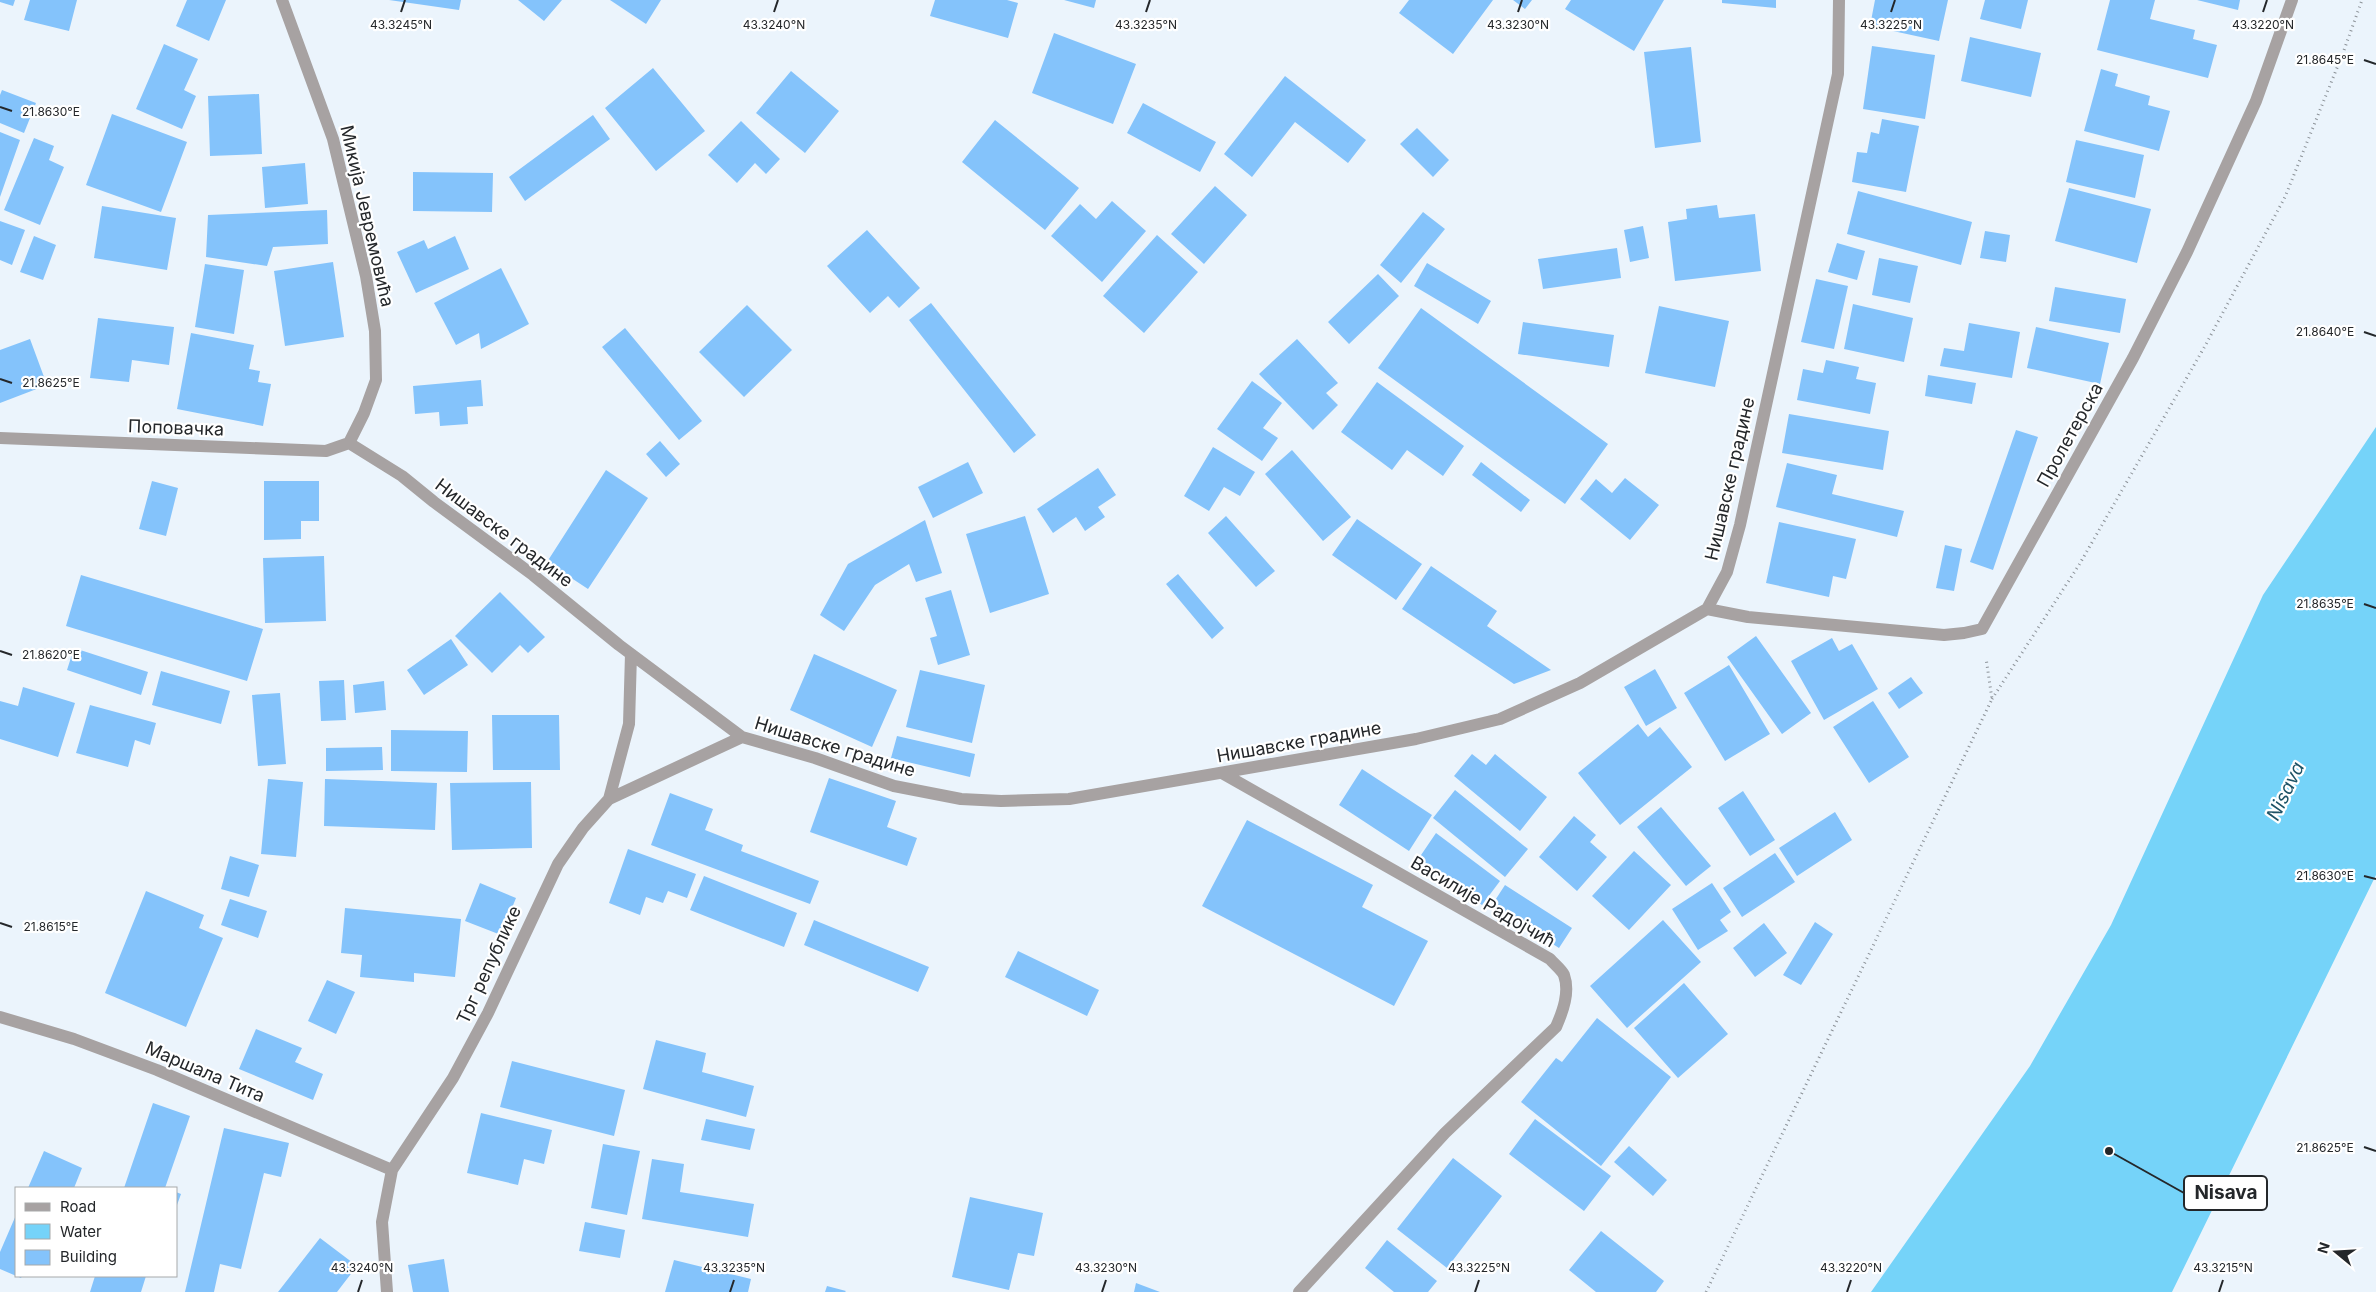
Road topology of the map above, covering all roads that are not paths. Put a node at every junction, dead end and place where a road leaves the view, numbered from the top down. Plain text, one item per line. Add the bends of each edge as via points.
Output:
1 (282, 0) edge
2 (1839, 0) edge
3 (2292, 0) edge
4 (0, 438) edge
5 (349, 443) junction
6 (1707, 609) junction
7 (631, 654) junction
8 (742, 737) junction
9 (1222, 773) junction
10 (609, 799) junction
11 (0, 1017) edge
12 (392, 1170) junction
13 (387, 1292) edge
14 (1299, 1292) edge

1 - 5 street, Микија Јевремовића via 333,140 366,276 374,331 376,380
2 - 6 street, Нишавске градине via 1838,74 1735,547 1727,572
3 - 6 street, Пролетерска via 2256,101 2187,252 2128,366 1982,628 1944,635
4 - 5 street, Поповачка via 326,451
5 - 7 street, Нишавске градине via 402,476
6 - 9 street, Нишавске градине via 1580,683 1500,719 1416,739
7 - 8 street, Нишавске градине
7 - 10 street via 629,724
8 - 9 street, Нишавске градине via 894,786 961,799 1069,799
8 - 10 street, Трг републике
9 - 14 street, Василије Радојчић via 1550,960 1563,974 1566,988 1564,1008 1556,1027 1445,1133
10 - 12 street, Трг републике via 583,828 558,864 488,1013 453,1078
11 - 12 street, Маршала Тита via 74,1039 158,1070
12 - 13 street, Трг републике via 382,1222

